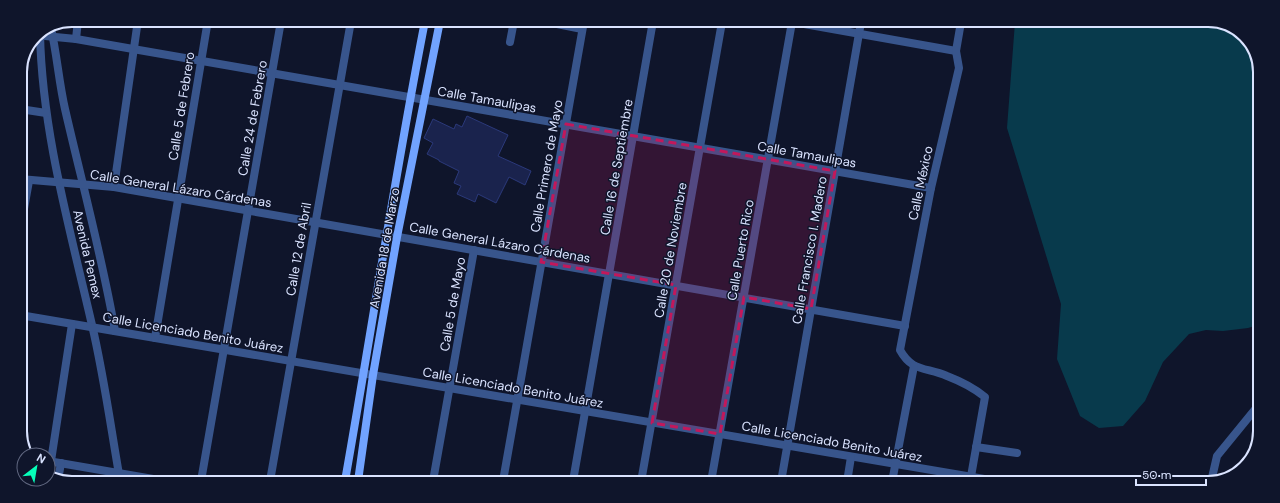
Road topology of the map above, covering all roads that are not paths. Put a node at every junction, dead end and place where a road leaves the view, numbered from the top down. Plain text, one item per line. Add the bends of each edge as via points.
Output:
1 (77, 27) edge
2 (137, 27) edge
3 (207, 27) edge
4 (280, 27) edge
5 (350, 27) edge
6 (424, 27) edge
7 (439, 27) edge
8 (513, 27) edge
9 (583, 27) edge
10 (652, 27) edge
11 (721, 27) edge
12 (791, 27) edge
13 (820, 27) edge
14 (860, 27) edge
15 (960, 27) edge
16 (52, 33) edge
17 (859, 34) junction
18 (76, 39) junction
19 (40, 41) edge
20 (510, 42) dead end
21 (133, 48) junction
22 (956, 51) junction
23 (201, 61) junction
24 (272, 73) junction
25 (340, 85) junction
26 (410, 97) junction
27 (424, 100) junction
28 (27, 110) edge
29 (46, 113) junction
30 (566, 124) junction
31 (633, 136) junction
32 (700, 148) junction
33 (768, 159) junction
34 (835, 171) junction
35 (29, 181) joint
36 (59, 184) junction
37 (83, 185) junction
38 (114, 187) junction
39 (930, 188) junction
40 (27, 192) edge
41 (178, 198) junction
42 (248, 210) junction
43 (315, 222) junction
44 (386, 235) junction
45 (397, 236) junction
46 (474, 250) junction
47 (541, 262) junction
48 (609, 274) junction
49 (676, 285) junction
50 (744, 297) junction
51 (811, 309) junction
52 (27, 316) edge
53 (72, 324) junction
54 (904, 326) junction
55 (93, 327) junction
56 (115, 331) junction
57 (155, 338) junction
58 (224, 350) junction
59 (291, 361) junction
60 (914, 366) junction
61 (364, 374) junction
62 (373, 375) junction
63 (450, 388) junction
64 (517, 400) junction
65 (585, 411) junction
66 (1253, 413) edge
67 (652, 423) junction
68 (720, 434) junction
69 (787, 446) junction
70 (51, 447) edge
71 (976, 447) junction
72 (1017, 453) dead end
73 (851, 457) junction
74 (56, 462) edge
75 (61, 463) junction
76 (895, 464) junction
77 (59, 474) edge
78 (111, 476) edge
79 (119, 476) edge
80 (202, 476) edge
81 (271, 476) edge
82 (346, 476) edge
83 (359, 476) edge
84 (434, 476) edge
85 (504, 476) edge
86 (574, 476) edge
87 (642, 476) edge
88 (712, 476) edge
89 (782, 476) edge
90 (848, 476) edge
91 (893, 476) edge
92 (951, 476) edge
93 (971, 476) edge
94 (1212, 476) edge

1 - 18 street
2 - 21 street
3 - 23 street, Calle 5 de Febrero
4 - 24 street, Calle 24 de Febrero
5 - 25 street, Calle 12 de Abril
6 - 26 street, Avenida 18 de Marzo
7 - 27 street, Avenida 18 de Marzo
8 - 20 street
9 - 30 street, Calle Primero de Mayo
10 - 31 street, Calle 16 de Septiembre
11 - 32 street, Calle 20 de Noviembre
12 - 33 street, Calle Puerto Rico
13 - 17 street
14 - 17 street, Calle Francisco I. Madero
15 - 22 street, Calle México
16 - 18 street, Calle Tamaulipas
16 - 37 street via 65,108
17 - 22 street
17 - 34 street, Calle Francisco I. Madero
18 - 21 street, Calle Tamaulipas
19 - 29 street, Avenida Pemex
21 - 23 street, Calle Tamaulipas
21 - 38 street
22 - 39 street, Calle México via 959,68
23 - 24 street, Calle Tamaulipas
23 - 41 street, Calle 5 de Febrero
24 - 25 street, Calle Tamaulipas
24 - 42 street, Calle 24 de Febrero
25 - 26 street, Calle Tamaulipas
25 - 43 street, Calle 12 de Abril
26 - 27 street, Calle Tamaulipas
26 - 44 street, Avenida 18 de Marzo
27 - 30 street, Calle Tamaulipas
27 - 45 street, Avenida 18 de Marzo
28 - 29 street
29 - 36 street, Avenida Pemex
30 - 31 street, Calle Tamaulipas
30 - 47 street, Calle Primero de Mayo
31 - 32 street, Calle Tamaulipas
31 - 48 street, Calle 16 de Septiembre
32 - 33 street, Calle Tamaulipas
32 - 49 street, Calle 20 de Noviembre
33 - 34 street, Calle Tamaulipas
33 - 50 street, Calle Puerto Rico
34 - 39 street, Calle Tamaulipas
34 - 51 street, Calle Francisco I. Madero
35 - 36 street, Calle General Lázaro Cárdenas
35 - 40 street
36 - 37 street, Calle General Lázaro Cárdenas
36 - 55 street, Avenida Pemex
37 - 38 street, Calle General Lázaro Cárdenas
37 - 56 street
38 - 41 street, Calle General Lázaro Cárdenas
39 - 54 street, Calle México
41 - 42 street, Calle General Lázaro Cárdenas
41 - 57 street, Calle 5 de Febrero
42 - 43 street, Calle General Lázaro Cárdenas
42 - 58 street, Calle 24 de Febrero
43 - 44 street, Calle General Lázaro Cárdenas
43 - 59 street, Calle 12 de Abril
44 - 45 street, Calle General Lázaro Cárdenas
44 - 61 street, Avenida 18 de Marzo
45 - 46 street, Calle General Lázaro Cárdenas
45 - 62 street, Avenida 18 de Marzo
46 - 47 street, Calle General Lázaro Cárdenas
46 - 63 street, Calle 5 de Mayo
47 - 48 street, Calle General Lázaro Cárdenas
47 - 64 street, Calle Primero de Mayo
48 - 49 street, Calle General Lázaro Cárdenas
48 - 65 street, Calle 16 de Septiembre
49 - 50 street, Calle General Lázaro Cárdenas
49 - 67 street, Calle 20 de Noviembre
50 - 51 street, Calle General Lázaro Cárdenas
50 - 68 street, Calle Puerto Rico
51 - 54 street, Calle General Lázaro Cárdenas
51 - 69 street, Calle Francisco I. Madero
52 - 53 street, Calle Licenciado Benito Juárez
53 - 55 street, Calle Licenciado Benito Juárez
53 - 70 street
54 - 60 street, Calle México via 900,350 906,360
55 - 56 street, Calle Licenciado Benito Juárez
55 - 79 street, Avenida Pemex
56 - 57 street, Calle Licenciado Benito Juárez
57 - 58 street, Calle Licenciado Benito Juárez
58 - 59 street, Calle Licenciado Benito Juárez
58 - 80 street, Calle 24 de Febrero
59 - 61 street, Calle Licenciado Benito Juárez
59 - 81 street, Calle 12 de Abril
60 - 71 street via 947,376 985,397
60 - 76 street
61 - 62 street, Calle Licenciado Benito Juárez
61 - 82 street, Avenida 18 de Marzo
62 - 63 street, Calle Licenciado Benito Juárez
62 - 83 street, Avenida 18 de Marzo
63 - 64 street, Calle Licenciado Benito Juárez
63 - 84 street, Calle 5 de Mayo
64 - 65 street, Calle Licenciado Benito Juárez
64 - 85 street, Calle Primero de Mayo
65 - 67 street, Calle Licenciado Benito Juárez
65 - 86 street, Calle 16 de Septiembre
66 - 94 street via 1217,456
67 - 68 street, Calle Licenciado Benito Juárez
67 - 87 street, Calle 20 de Noviembre
68 - 69 street, Calle Licenciado Benito Juárez
68 - 88 street, Calle Puerto Rico
69 - 73 street, Calle Licenciado Benito Juárez
69 - 89 street, Calle Francisco I. Madero
71 - 72 street
71 - 93 street
73 - 76 street, Calle Licenciado Benito Juárez
73 - 90 street
74 - 75 street
75 - 77 street
75 - 78 street
76 - 91 street
76 - 92 street, Calle Licenciado Benito Juárez

